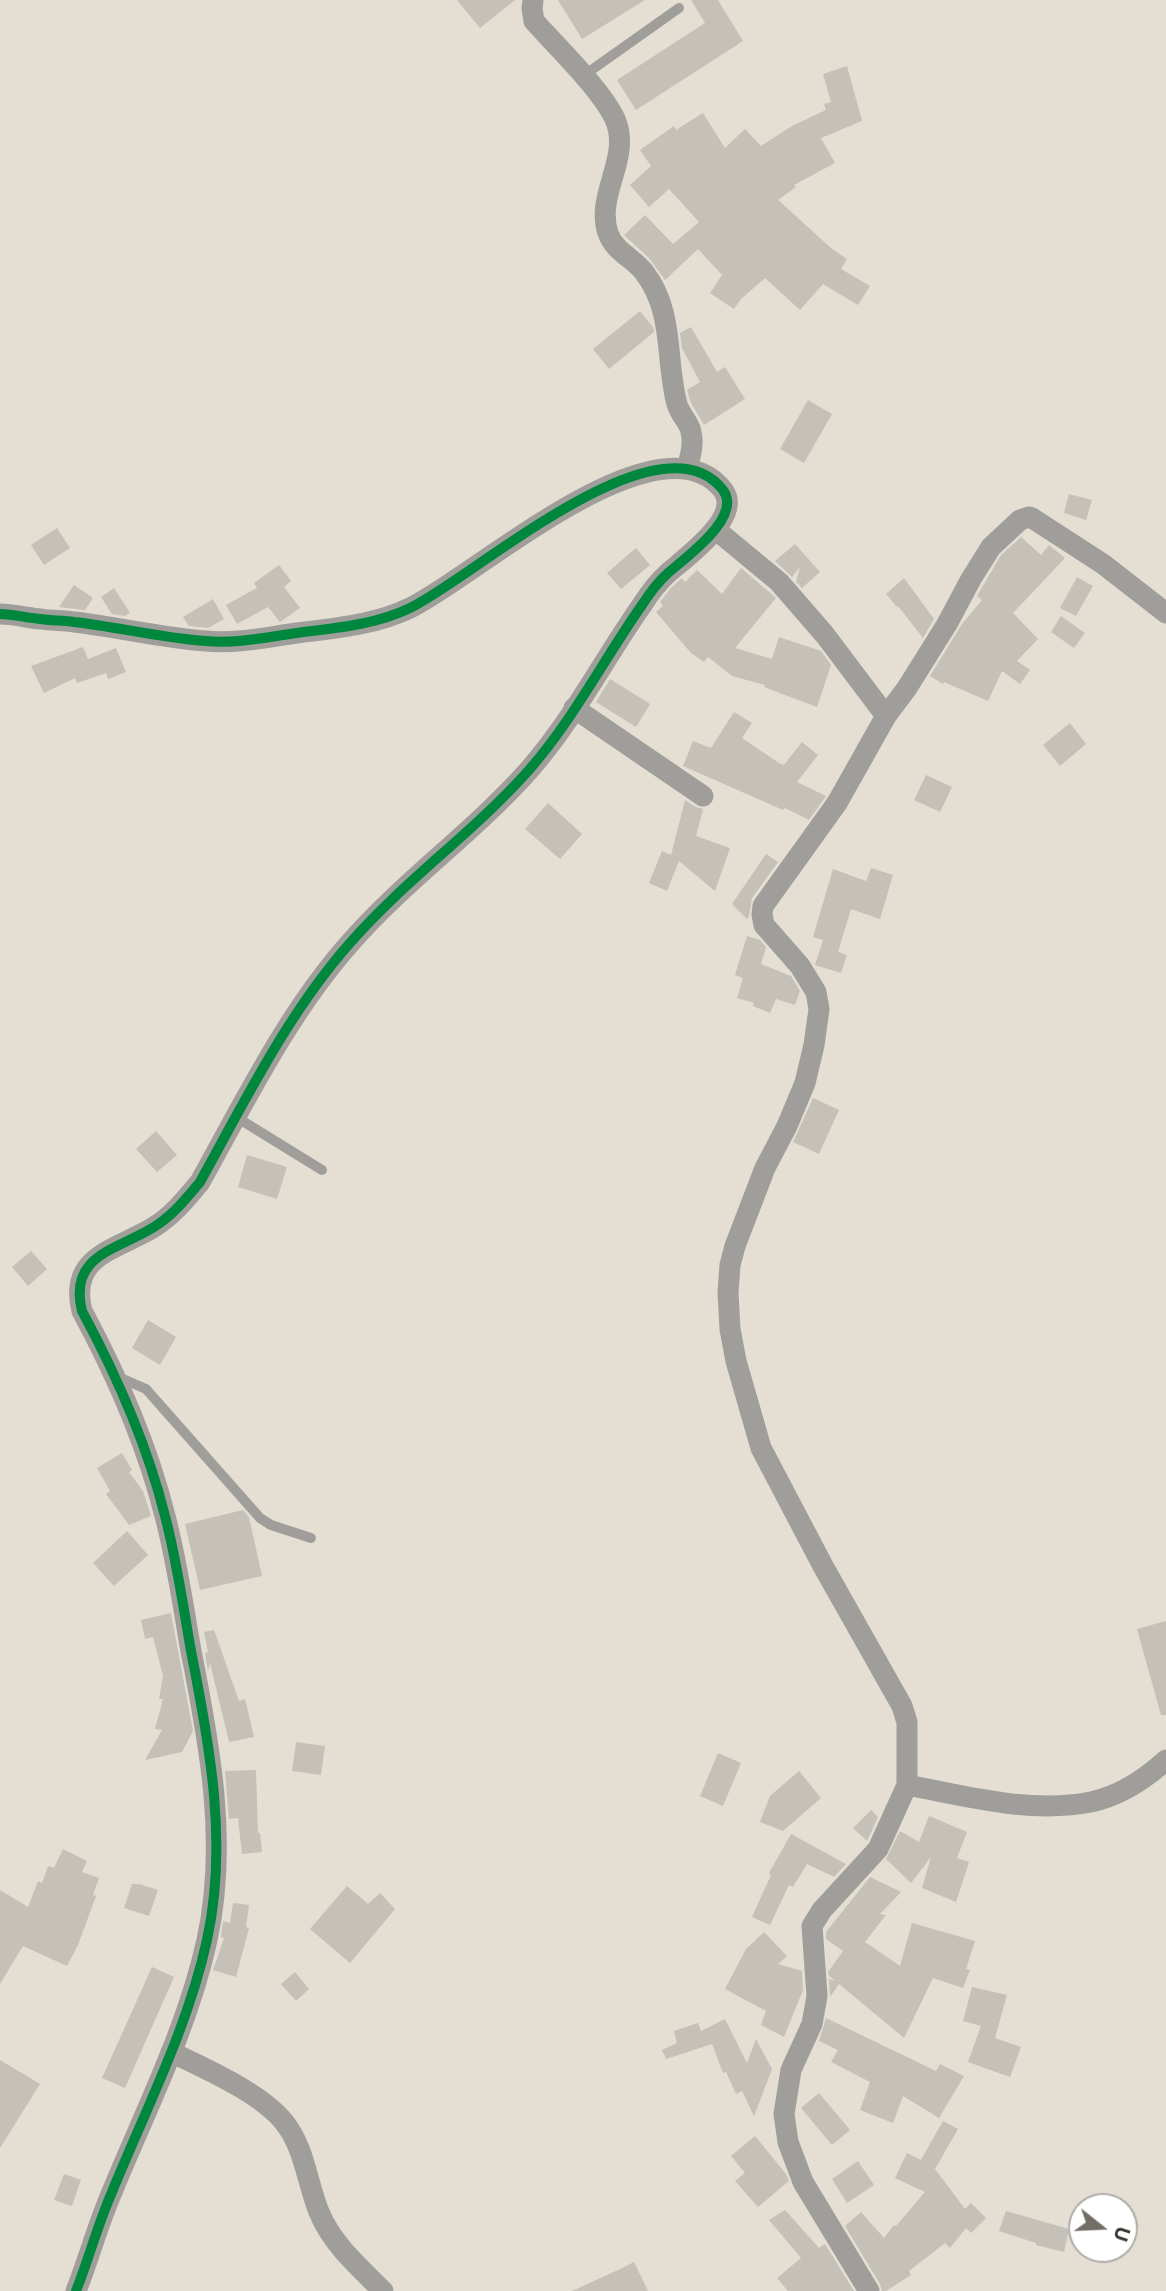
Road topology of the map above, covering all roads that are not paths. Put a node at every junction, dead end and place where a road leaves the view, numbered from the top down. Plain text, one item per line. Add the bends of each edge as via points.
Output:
1 (533, 0) edge
2 (679, 8) dead end
3 (583, 76) junction
4 (687, 469) junction
5 (715, 529) junction
6 (1166, 613) edge
7 (0, 614) edge
8 (574, 708) junction
9 (886, 716) junction
10 (703, 796) dead end
11 (236, 1117) junction
12 (322, 1170) dead end
13 (114, 1375) junction
14 (311, 1538) dead end
15 (1166, 1760) edge
16 (907, 1785) junction
17 (171, 2052) junction
18 (76, 2291) edge
19 (383, 2291) edge
20 (869, 2291) edge

1 - 3 street via 534,21
2 - 3 lane
3 - 4 street via 610,110 620,137 603,209 605,222 614,243 643,271 663,310 678,407 691,429
4 - 5 street via 714,481 726,494 728,509
4 - 7 street via 642,472 602,488 425,600 355,625 269,639 210,642
5 - 8 street via 665,575
5 - 9 street via 779,582
6 - 9 street via 1103,564 1032,518 1024,519 992,547
8 - 10 street
8 - 11 street via 513,788 350,943 293,1021
9 - 16 street via 837,803 763,906 764,925 800,966 816,992 819,1009 805,1083 735,1246 728,1293 736,1361 761,1448 902,1706 907,1722
11 - 12 lane
11 - 13 street via 187,1199 156,1226 104,1252 83,1272 78,1296 82,1311
13 - 14 lane via 146,1389 260,1518
13 - 17 street via 147,1453 165,1516 201,1700 215,1809 211,1916 191,1997
15 - 16 street via 1134,1785 1092,1802 1008,1804
16 - 20 street via 878,1849 812,1926 817,1996 813,2024 790,2070 784,2114 788,2142 803,2182
17 - 18 street
17 - 19 street via 235,2086 284,2122 325,2225

